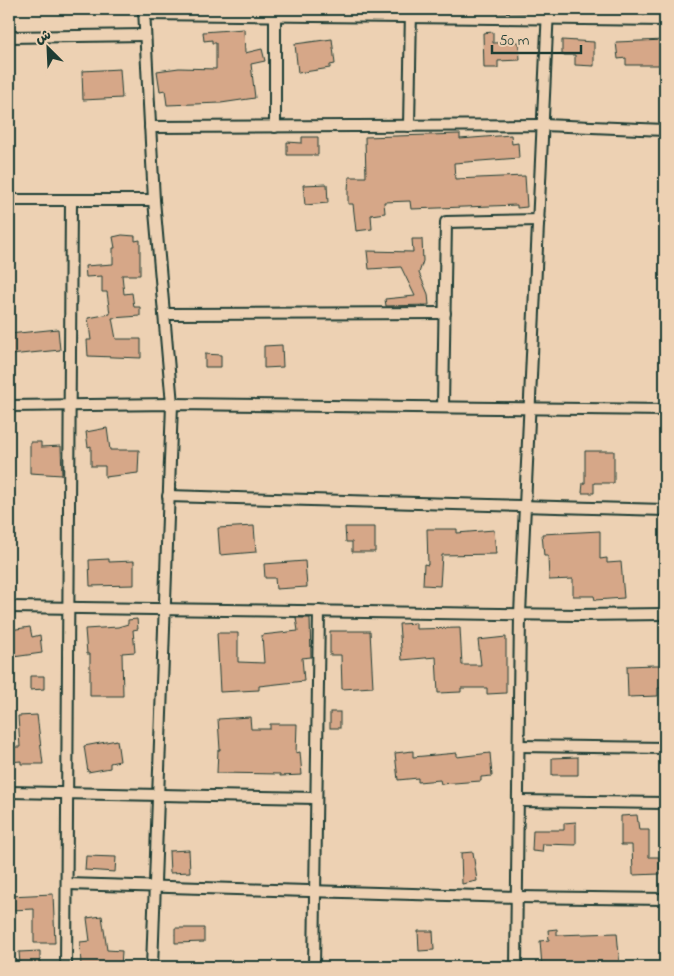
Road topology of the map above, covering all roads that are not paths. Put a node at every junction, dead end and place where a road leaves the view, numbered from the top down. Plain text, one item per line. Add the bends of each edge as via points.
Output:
1 (144, 11) edge
2 (275, 12) edge
3 (411, 13) edge
4 (548, 14) edge
5 (665, 20) edge
6 (145, 35) junction
7 (9, 37) edge
8 (543, 125) junction
9 (409, 126) junction
10 (150, 127) junction
11 (276, 127) junction
12 (665, 130) edge
13 (9, 200) edge
14 (71, 200) junction
15 (154, 200) junction
16 (538, 220) junction
17 (445, 313) junction
18 (164, 314) junction
19 (172, 404) junction
20 (70, 405) junction
21 (9, 406) edge
22 (443, 407) junction
23 (530, 407) junction
24 (665, 410) edge
25 (168, 496) junction
26 (525, 506) junction
27 (665, 510) edge
28 (9, 607) edge
29 (68, 608) junction
30 (165, 609) junction
31 (319, 611) junction
32 (520, 614) junction
33 (665, 614) edge
34 (518, 746) junction
35 (665, 748) edge
36 (9, 792) edge
37 (67, 793) junction
38 (158, 795) junction
39 (316, 798) junction
40 (518, 801) junction
41 (665, 803) edge
42 (67, 884) junction
43 (155, 886) junction
44 (315, 891) junction
45 (517, 897) junction
46 (665, 898) edge
47 (66, 967) edge
48 (152, 967) edge
49 (314, 967) edge
50 (516, 967) edge

1 - 2 street
1 - 6 street
2 - 3 street
2 - 11 street
3 - 4 street
3 - 9 street
4 - 5 street
4 - 8 street
6 - 7 street
6 - 10 street
8 - 9 street
8 - 12 street
8 - 16 street
9 - 11 street
10 - 11 street
10 - 15 street
13 - 14 street
14 - 15 street
14 - 20 street
15 - 18 street
16 - 17 street via 446,222
16 - 23 street
17 - 18 street
17 - 22 street
18 - 19 street
19 - 20 street
19 - 22 street
19 - 25 street
20 - 21 street
20 - 29 street
22 - 23 street
23 - 24 street
23 - 26 street
25 - 26 street
25 - 30 street
26 - 27 street
26 - 32 street
28 - 29 street
29 - 30 street
29 - 37 street
30 - 31 street
30 - 38 street
31 - 32 street
31 - 39 street
32 - 33 street
32 - 34 street
34 - 35 street
34 - 40 street
36 - 37 street
37 - 38 street
37 - 42 street
38 - 39 street
38 - 43 street
39 - 44 street
40 - 41 street
40 - 45 street
42 - 43 street
42 - 47 street
43 - 44 street
43 - 48 street
44 - 45 street
44 - 49 street
45 - 46 street
45 - 50 street

